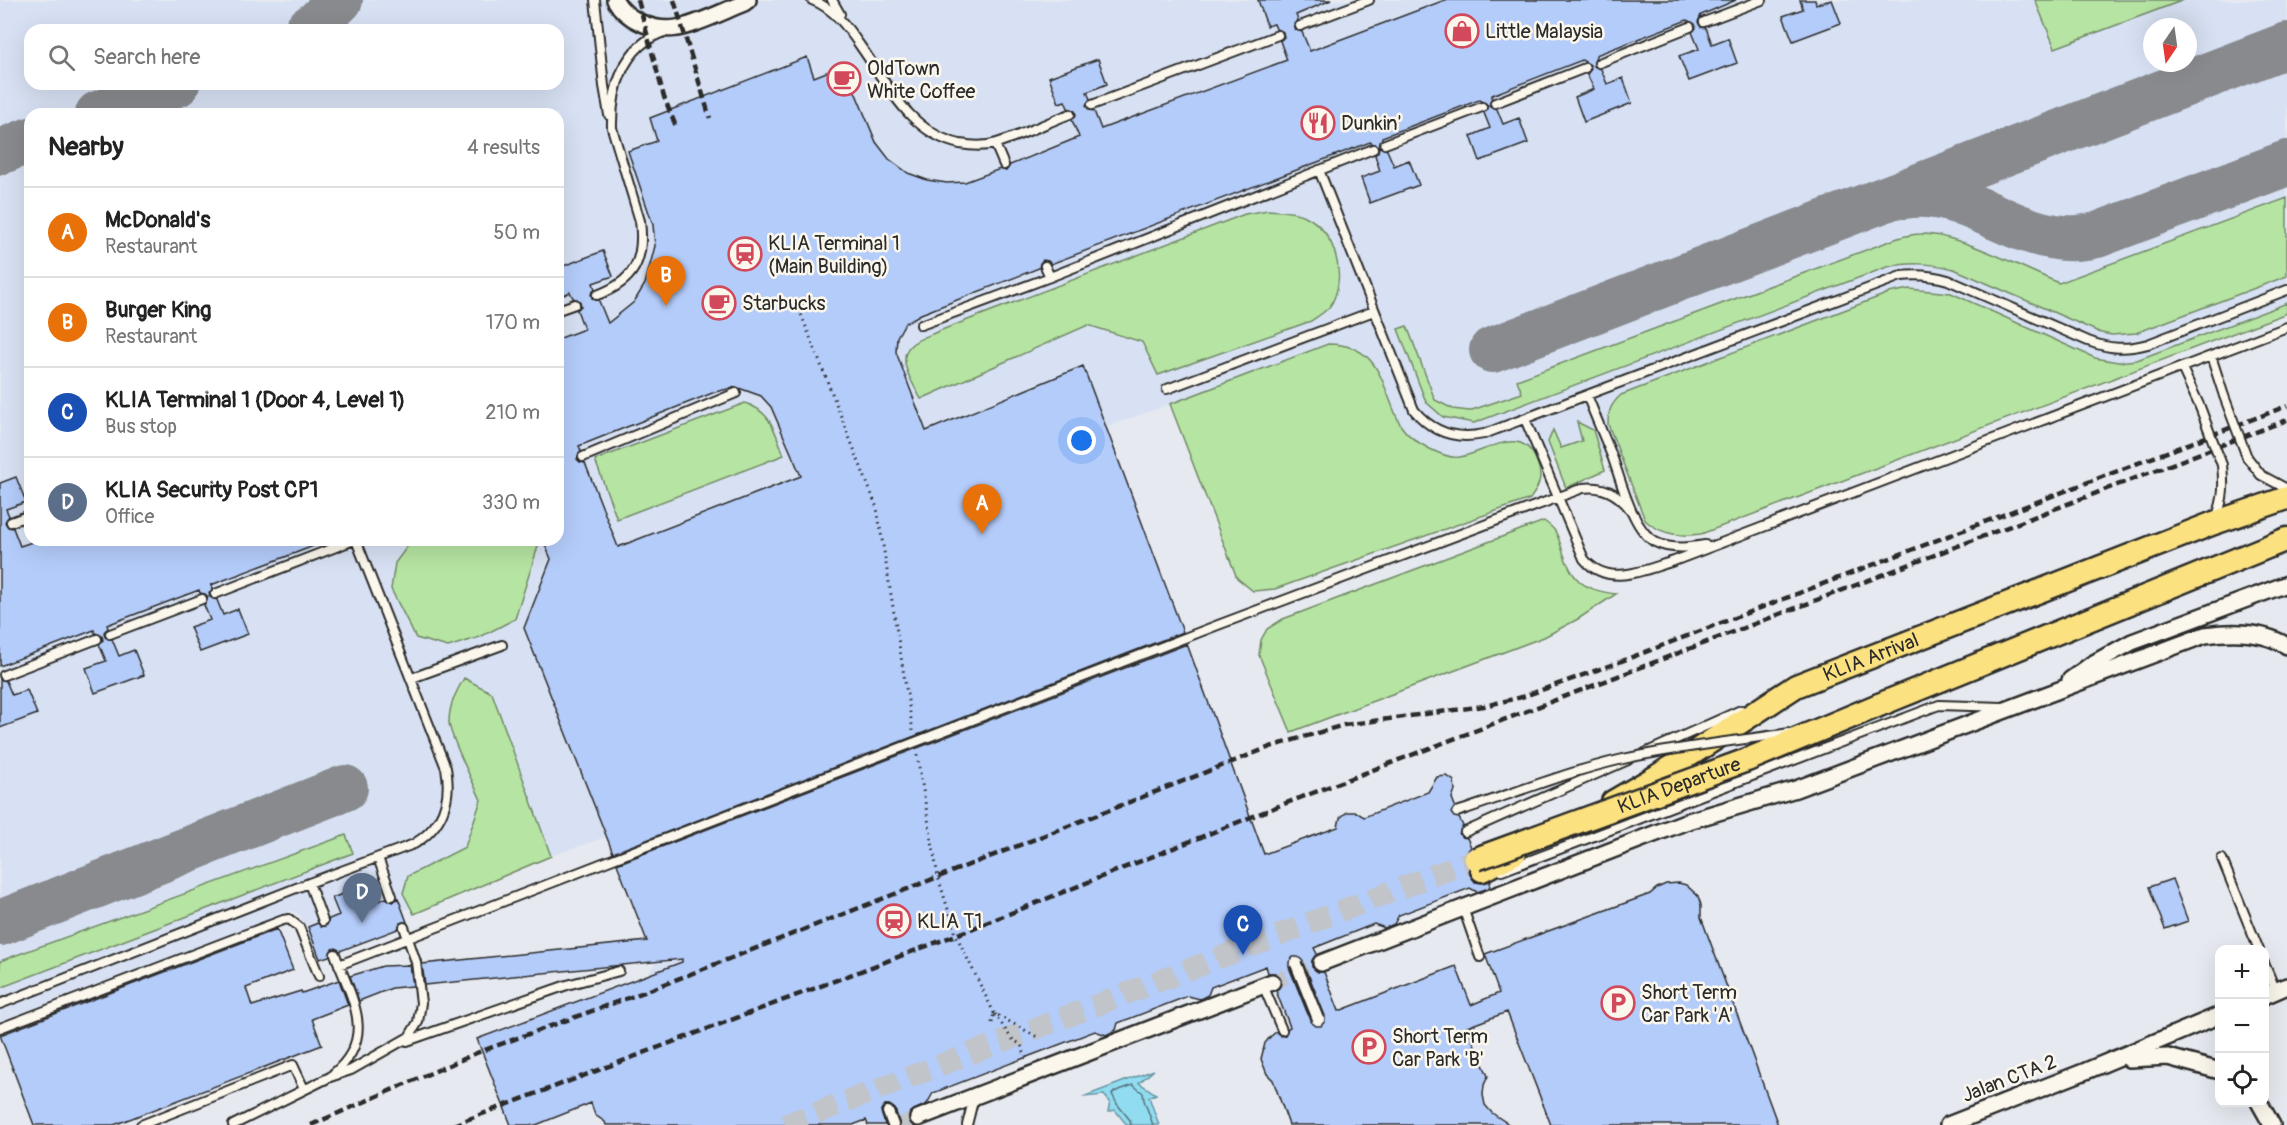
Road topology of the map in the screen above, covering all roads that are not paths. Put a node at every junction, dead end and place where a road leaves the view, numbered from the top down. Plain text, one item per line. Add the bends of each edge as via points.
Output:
1 (595, 0) edge
2 (615, 0) edge
3 (812, 0) edge
4 (832, 0) edge
5 (1369, 0) edge
6 (1762, 0) edge
7 (749, 1) edge
8 (1704, 22) dead end
9 (1300, 26) dead end
10 (848, 27) junction
11 (1690, 27) dead end
12 (677, 28) junction
13 (1278, 35) dead end
14 (1599, 63) dead end
15 (1585, 68) dead end
16 (1495, 103) dead end
17 (1092, 105) dead end
18 (1482, 107) dead end
19 (1070, 114) dead end
20 (612, 128) junction
21 (995, 144) junction
22 (1385, 144) dead end
23 (1373, 149) dead end
24 (1004, 165) dead end
25 (1319, 170) junction
26 (1045, 266) dead end
27 (1050, 277) junction
28 (2287, 291) edge
29 (597, 295) dead end
30 (575, 304) dead end
31 (564, 308) edge
32 (1374, 311) junction
33 (921, 325) dead end
34 (2287, 327) edge
35 (2211, 356) junction
36 (2182, 368) junction
37 (1167, 389) dead end
38 (736, 393) dead end
39 (1587, 395) junction
40 (1525, 419) junction
41 (583, 457) dead end
42 (2287, 489) edge
43 (1558, 498) junction
44 (2287, 498) edge
45 (1634, 515) junction
46 (24, 517) edge
47 (11, 522) dead end
48 (2214, 523) junction
49 (2287, 539) edge
50 (1719, 543) junction
51 (339, 546) edge
52 (357, 546) edge
53 (2287, 584) edge
54 (215, 594) dead end
55 (202, 599) dead end
56 (110, 634) dead end
57 (97, 639) dead end
58 (502, 645) dead end
59 (2287, 646) edge
60 (3, 675) dead end
61 (412, 678) junction
62 (1796, 686) junction
63 (2053, 693) junction
64 (1879, 705) junction
65 (2015, 707) junction
66 (1457, 812) dead end
67 (1465, 832) dead end
68 (378, 858) junction
69 (2222, 859) dead end
70 (1482, 868) junction
71 (309, 883) junction
72 (392, 896) dead end
73 (1463, 908) junction
74 (323, 921) dead end
75 (404, 927) dead end
76 (408, 939) junction
77 (2257, 945) edge
78 (335, 954) dead end
79 (1480, 957) dead end
80 (1321, 963) tunnel mouth
81 (1296, 964) dead end
82 (339, 965) junction
83 (620, 971) dead end
84 (2269, 971) edge
85 (319, 976) dead end
86 (1267, 983) joint
87 (2279, 991) edge
88 (0, 1004) edge
89 (2215, 1017) edge
90 (1318, 1019) dead end
91 (0, 1028) edge
92 (1282, 1030) dead end
93 (403, 1043) junction
94 (2215, 1070) edge
95 (2086, 1071) junction
96 (330, 1077) junction
97 (304, 1089) junction
98 (978, 1095) junction
99 (2262, 1107) edge
100 (888, 1112) dead end
101 (918, 1118) tunnel mouth
102 (141, 1125) edge
103 (233, 1125) edge
104 (893, 1125) edge
105 (967, 1125) edge
106 (1948, 1125) edge
107 (2272, 1125) edge

1 - 20 lane via 603,86
2 - 12 street via 637,21
3 - 10 lane via 823,4
4 - 10 lane
5 - 9 lane
6 - 8 lane
7 - 12 street
10 - 21 lane via 905,111 928,132 967,145
11 - 14 lane
12 - 20 lane via 646,41 626,64 616,86
13 - 17 lane
15 - 16 lane
18 - 22 lane
19 - 21 lane
20 - 29 lane via 642,236 632,274 612,290
21 - 24 lane
23 - 25 lane
25 - 27 lane
25 - 32 lane
26 - 27 lane
27 - 33 lane
28 - 39 lane via 2148,344 2119,349 2103,347 1934,275 1909,275
30 - 31 lane
32 - 37 lane
32 - 40 lane via 1408,398 1433,428 1450,435 1474,436
34 - 35 lane
35 - 36 lane
35 - 42 lane, bridge via 2247,457 2261,476
36 - 48 lane, bridge via 2222,465 2225,488
36 - 50 lane
38 - 41 lane
39 - 40 lane
39 - 45 lane
40 - 43 lane
43 - 45 lane via 1583,489 1602,489 1620,498
43 - 50 lane via 1584,559 1602,572 1626,576
43 - 76 lane via 1218,625
44 - 48 main road, KLIA Arrival
45 - 50 lane via 1656,543 1689,548
46 - 47 lane
48 - 62 main road, KLIA Arrival
49 - 64 main road, KLIA Departure
51 - 54 lane
52 - 61 lane
53 - 63 street via 2132,642 2092,664
55 - 56 lane
57 - 60 lane
58 - 61 lane
59 - 63 street via 2244,633 2205,635
61 - 68 lane via 446,768 447,800 442,816 426,837
62 - 67 lane
62 - 70 main road, KLIA Arrival via 1656,777 1581,820
63 - 65 street
64 - 66 lane, bridge via 1789,733 1621,759
64 - 70 main road, KLIA Departure, bridge
65 - 70 lane via 1939,705
65 - 73 street via 1796,789 1684,822
68 - 71 lane
68 - 72 lane
69 - 77 lane
71 - 74 lane
71 - 88 lane
73 - 79 lane
73 - 80 street
75 - 76 lane
76 - 82 lane
76 - 93 lane via 416,962 421,1003 418,1022
78 - 82 lane
81 - 90 street, bridge
82 - 96 lane via 356,1011 358,1032 347,1062
83 - 93 lane via 556,989
84 - 87 lane
85 - 91 lane via 299,927 289,919
86 - 92 lane
86 - 98 street
89 - 95 street
93 - 96 lane
94 - 95 street via 2168,1056 2151,1056 2120,1060
95 - 106 street, Jalan CTA 2
96 - 97 lane
97 - 102 lane via 293,1065
97 - 103 lane
98 - 101 street
98 - 105 lane
99 - 107 street
100 - 104 street

